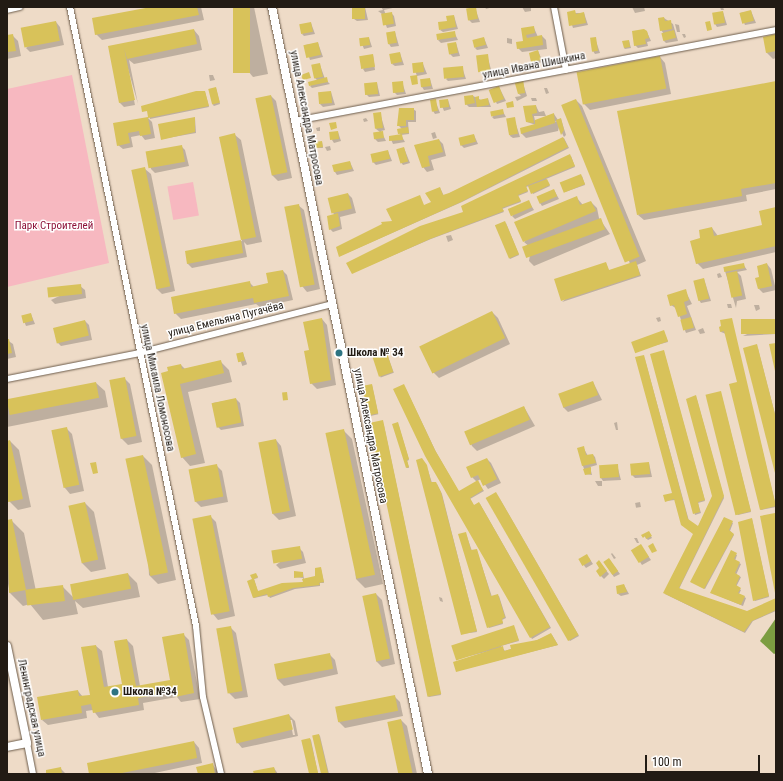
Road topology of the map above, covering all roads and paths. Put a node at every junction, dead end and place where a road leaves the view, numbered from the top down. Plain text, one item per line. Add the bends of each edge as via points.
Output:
1 (20, 7) edge
2 (70, 7) edge
3 (272, 7) edge
4 (554, 7) edge
5 (7, 10) edge
6 (776, 30) edge
7 (566, 70) junction
8 (295, 121) junction
9 (332, 304) junction
10 (139, 352) junction
11 (7, 379) edge
12 (7, 646) edge
13 (27, 743) junction
14 (7, 747) edge
15 (33, 774) edge
16 (221, 774) edge
17 (428, 774) edge

1 - 5 street
2 - 10 street, улица Михаила Ломоносова
3 - 8 street, улица Александра Матросова
4 - 7 street
6 - 7 street, улица Ивана Шишкина
7 - 8 street, улица Ивана Шишкина
8 - 9 street, улица Александра Матросова
9 - 10 street, улица Емельяна Пугачёва
9 - 17 street, улица Александра Матросова
10 - 11 street, улица Емельяна Пугачёва
10 - 16 street, улица Михаила Ломоносова via 196,626 203,697
12 - 13 street, Ленинградская улица
13 - 14 street
13 - 15 street, Ленинградская улица

